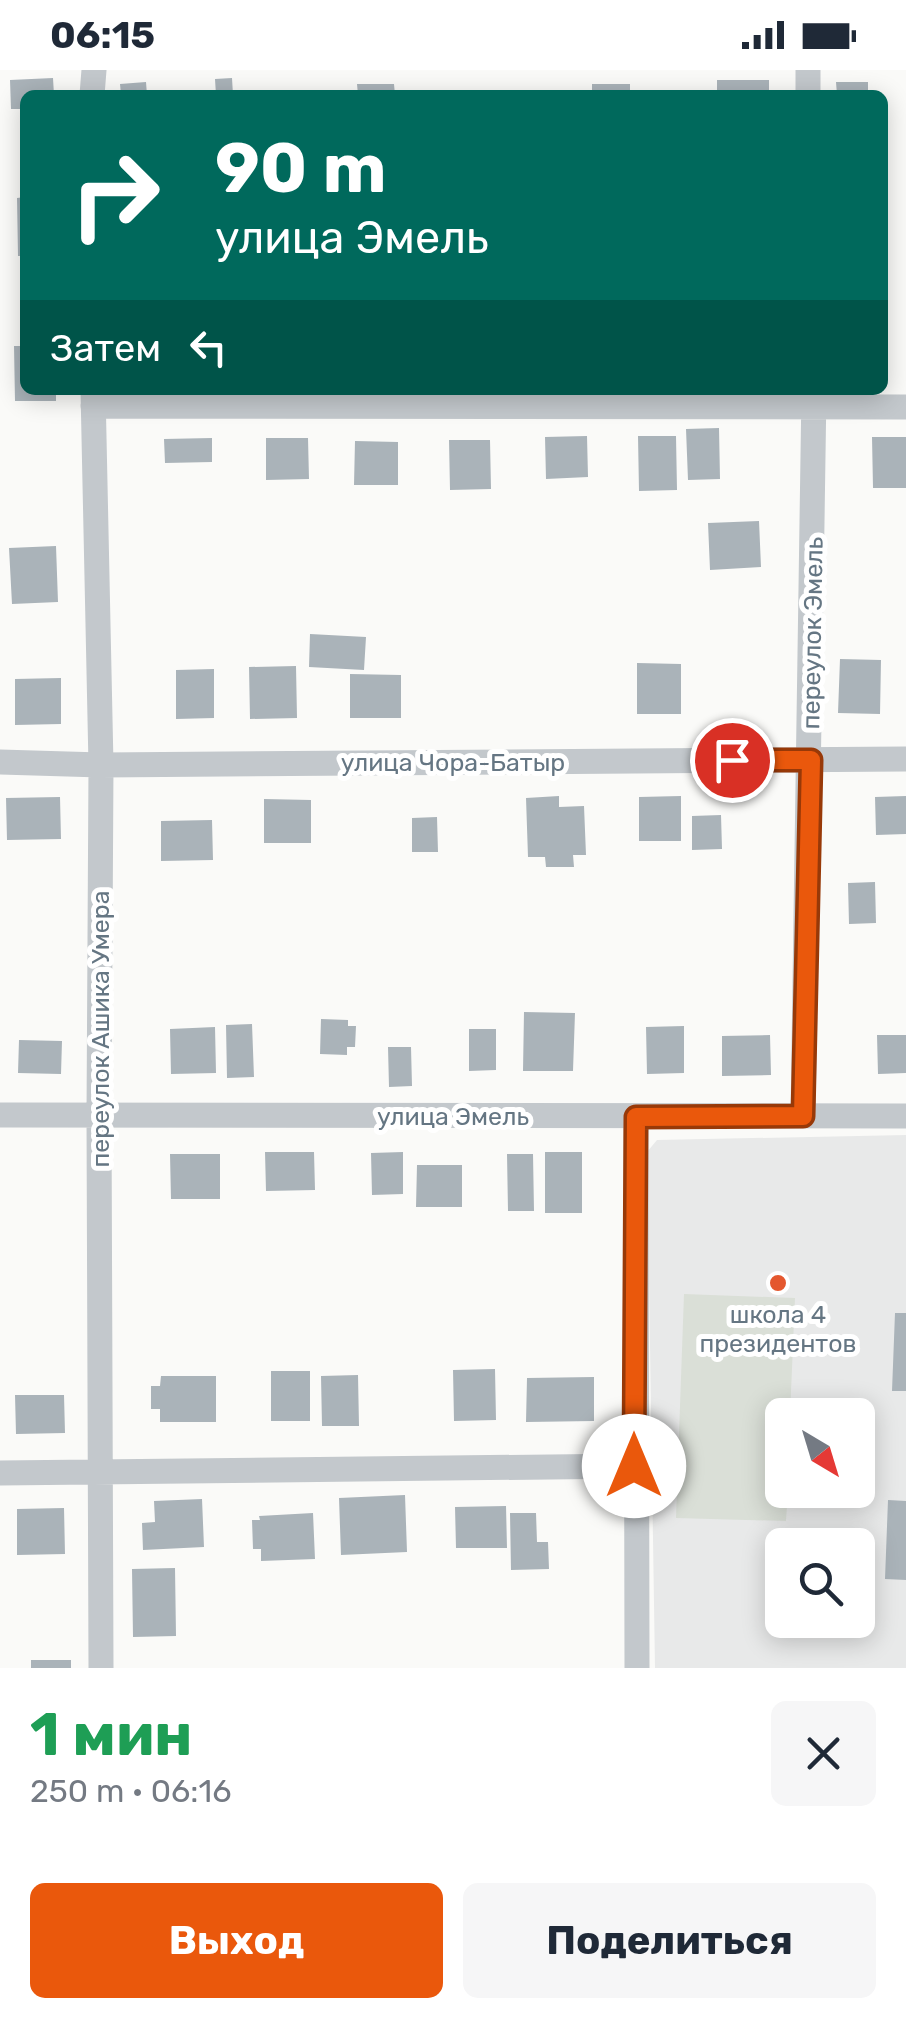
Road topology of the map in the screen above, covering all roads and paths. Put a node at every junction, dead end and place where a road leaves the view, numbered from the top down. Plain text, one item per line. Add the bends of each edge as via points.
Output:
1 (93, 398) edge
2 (814, 399) edge
3 (906, 407) edge
4 (906, 758) edge
5 (811, 760) junction
6 (0, 762) edge
7 (102, 765) junction
8 (0, 1115) edge
9 (99, 1115) junction
10 (803, 1116) junction
11 (906, 1116) edge
12 (636, 1117) junction
13 (634, 1466) junction
14 (102, 1472) junction
15 (0, 1473) edge
16 (101, 1668) edge
17 (637, 1668) edge

1 - 2 street
1 - 7 street, переулок Ашика Умера
2 - 3 street
2 - 5 street, переулок Эмель
4 - 5 street, улица Чора-Батыр
5 - 7 street, улица Чора-Батыр
5 - 10 street, переулок Эмель
6 - 7 street, улица Чора-Батыр
7 - 9 street, переулок Ашика Умера
8 - 9 street, улица Эмель
9 - 12 street, улица Эмель
9 - 14 street, переулок Ашика Умера
10 - 11 street, улица Эмель
10 - 12 street, улица Эмель
12 - 13 street
13 - 14 street
13 - 17 street
14 - 15 street
14 - 16 street, переулок Ашика Умера

